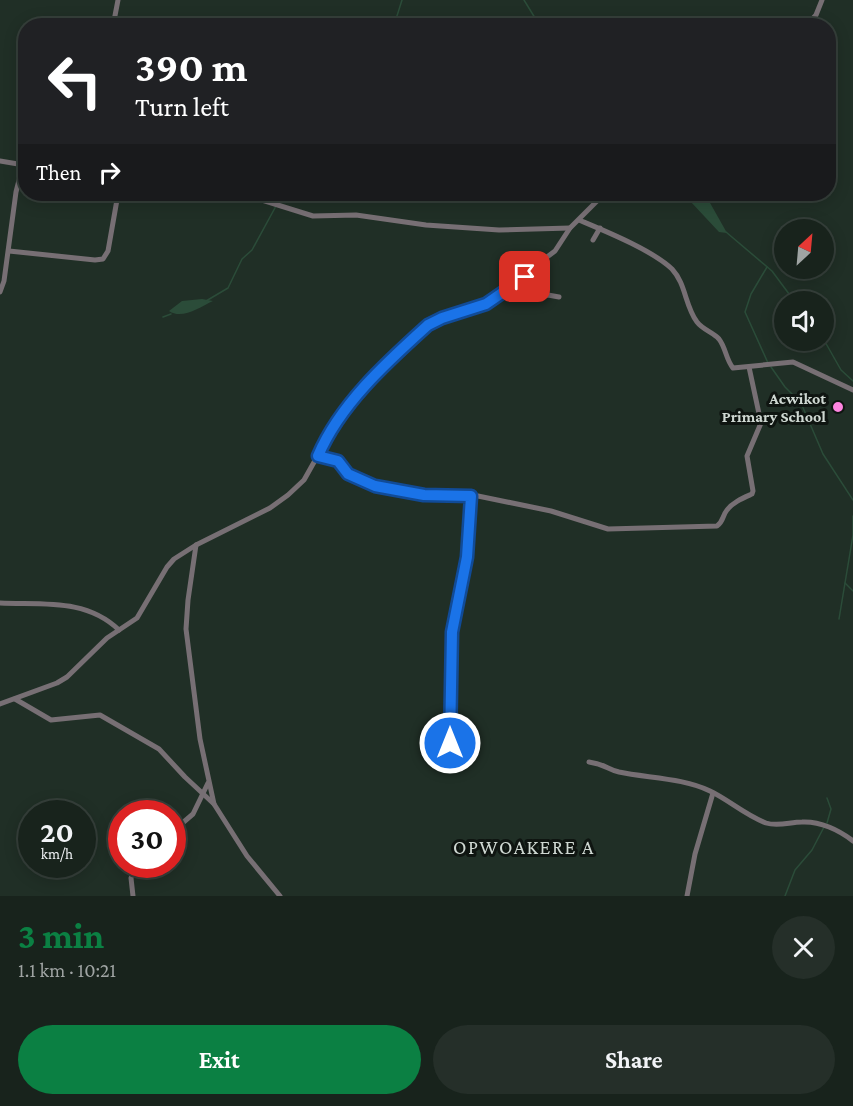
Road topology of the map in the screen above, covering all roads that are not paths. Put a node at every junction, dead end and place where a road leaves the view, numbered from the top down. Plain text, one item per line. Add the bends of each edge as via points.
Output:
1 (118, 0) edge
2 (822, 0) edge
3 (115, 18) edge
4 (813, 18) edge
5 (0, 161) edge
6 (18, 164) edge
7 (18, 185) edge
8 (117, 201) edge
9 (265, 201) edge
10 (597, 201) edge
11 (579, 220) junction
12 (570, 228) junction
13 (600, 228) junction
14 (593, 240) dead end
15 (9, 251) junction
16 (519, 282) junction
17 (0, 292) edge
18 (559, 297) dead end
19 (749, 367) junction
20 (853, 390) edge
21 (318, 456) junction
22 (471, 496) junction
23 (196, 545) junction
24 (0, 603) edge
25 (118, 630) junction
26 (15, 699) junction
27 (0, 704) edge
28 (450, 743) dead end
29 (589, 762) dead end
30 (208, 783) junction
31 (202, 793) junction
32 (713, 793) junction
33 (214, 804) junction
34 (186, 820) edge
35 (853, 841) edge
36 (131, 878) edge
37 (133, 896) edge
38 (280, 896) edge
39 (687, 896) edge

1 - 3 street
2 - 4 street
5 - 6 street
7 - 15 street
8 - 15 street via 108,251 103,259
9 - 12 street via 313,216 356,215 499,230
10 - 11 street
11 - 12 street
11 - 13 street
12 - 16 street via 555,251
13 - 14 street
13 - 19 street via 673,270 699,325 718,339 730,366
15 - 17 street
16 - 18 street via 536,298
16 - 21 street via 486,304 428,325 355,399
19 - 20 street via 793,362
19 - 22 street via 760,423 747,456 753,491 733,503 717,526 608,529 551,511
21 - 22 street via 338,461 348,474 375,486 424,495
21 - 23 street via 304,480 283,499
22 - 28 street via 467,557 452,632
23 - 25 street via 167,567 137,618
23 - 30 street via 186,629
24 - 25 street via 63,604 108,620
25 - 26 street via 67,677
26 - 27 street
26 - 31 street via 51,720 86,715 108,718 159,749
29 - 32 street via 694,785
30 - 31 street
30 - 33 street
31 - 33 street
31 - 34 street
32 - 35 street via 768,823 819,823
32 - 39 street
33 - 38 street via 247,856
36 - 37 street

